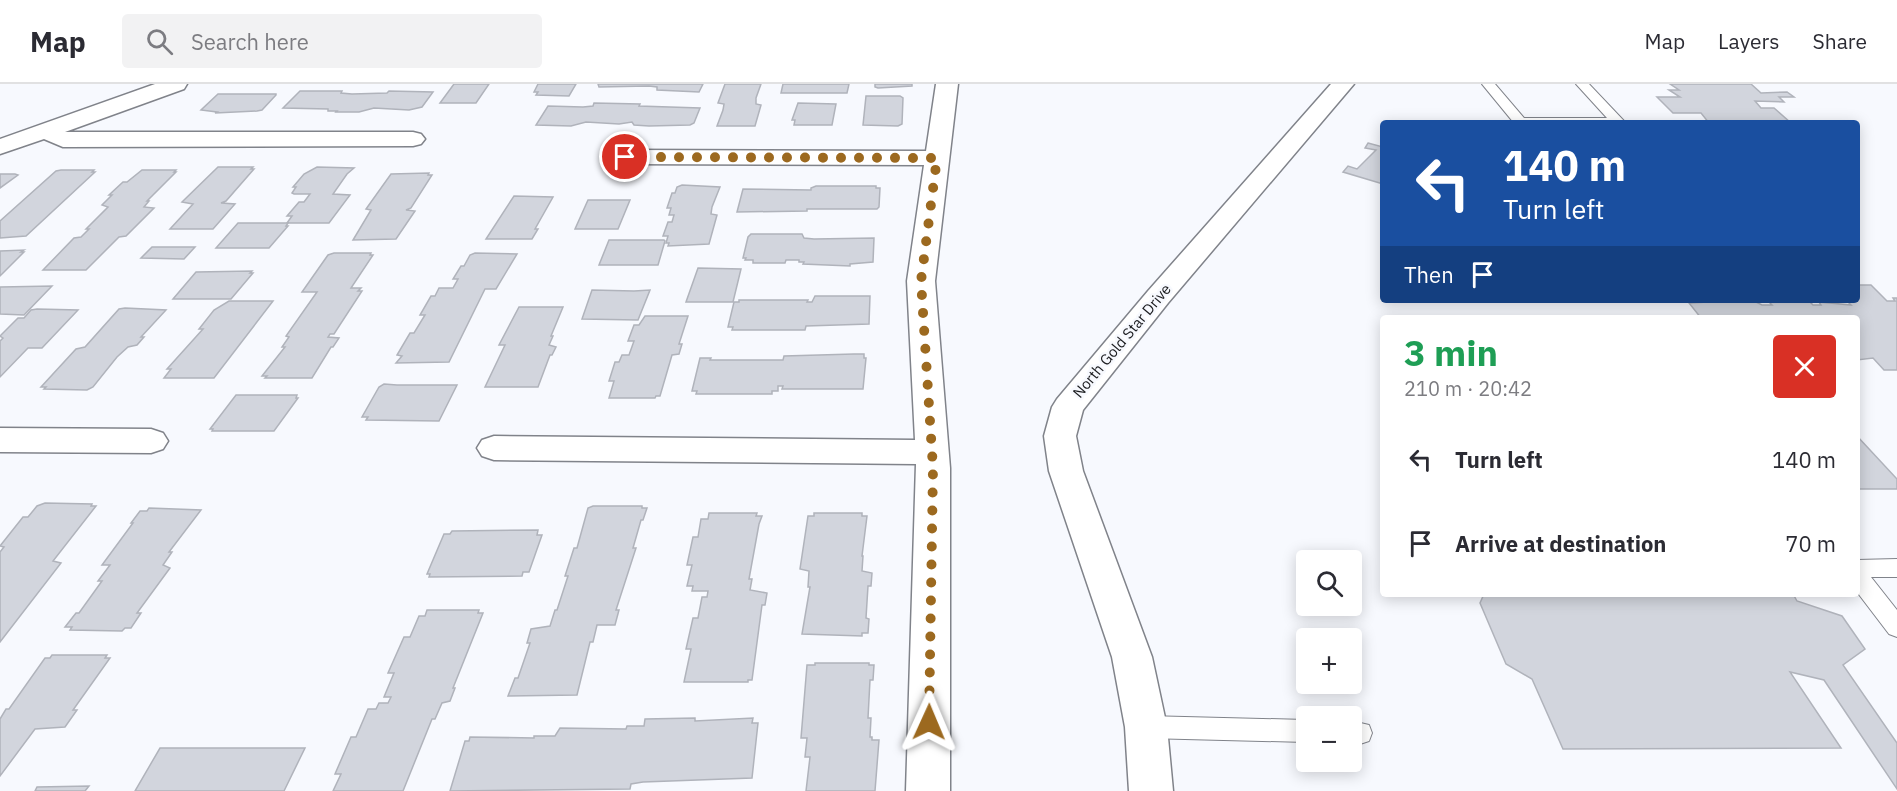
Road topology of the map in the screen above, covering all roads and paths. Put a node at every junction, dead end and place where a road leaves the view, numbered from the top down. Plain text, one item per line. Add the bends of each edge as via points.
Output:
1 (176, 84) edge
2 (947, 84) edge
3 (1343, 84) edge
4 (1488, 84) edge
5 (1581, 84) edge
6 (1518, 120) edge
7 (1616, 120) edge
8 (45, 130) junction
9 (413, 139) dead end
10 (0, 147) edge
11 (625, 157) dead end
12 (937, 158) junction
13 (0, 440) edge
14 (151, 441) dead end
15 (494, 448) dead end
16 (932, 452) junction
17 (1897, 568) edge
18 (1860, 569) edge
19 (1860, 580) edge
20 (1897, 627) edge
21 (1146, 727) junction
22 (1296, 731) edge
23 (928, 791) edge
24 (1151, 791) edge

1 - 8 street
2 - 12 street
3 - 21 street, North Gold Star Drive via 1068,406 1060,436 1066,471 1132,657
4 - 6 lane
5 - 7 lane
8 - 9 street via 63,140
8 - 10 street
11 - 12 street
12 - 16 street via 921,281
13 - 14 street
15 - 16 street
16 - 23 street
17 - 18 lane
19 - 20 lane
21 - 22 lane
21 - 24 street, North Gold Star Drive

